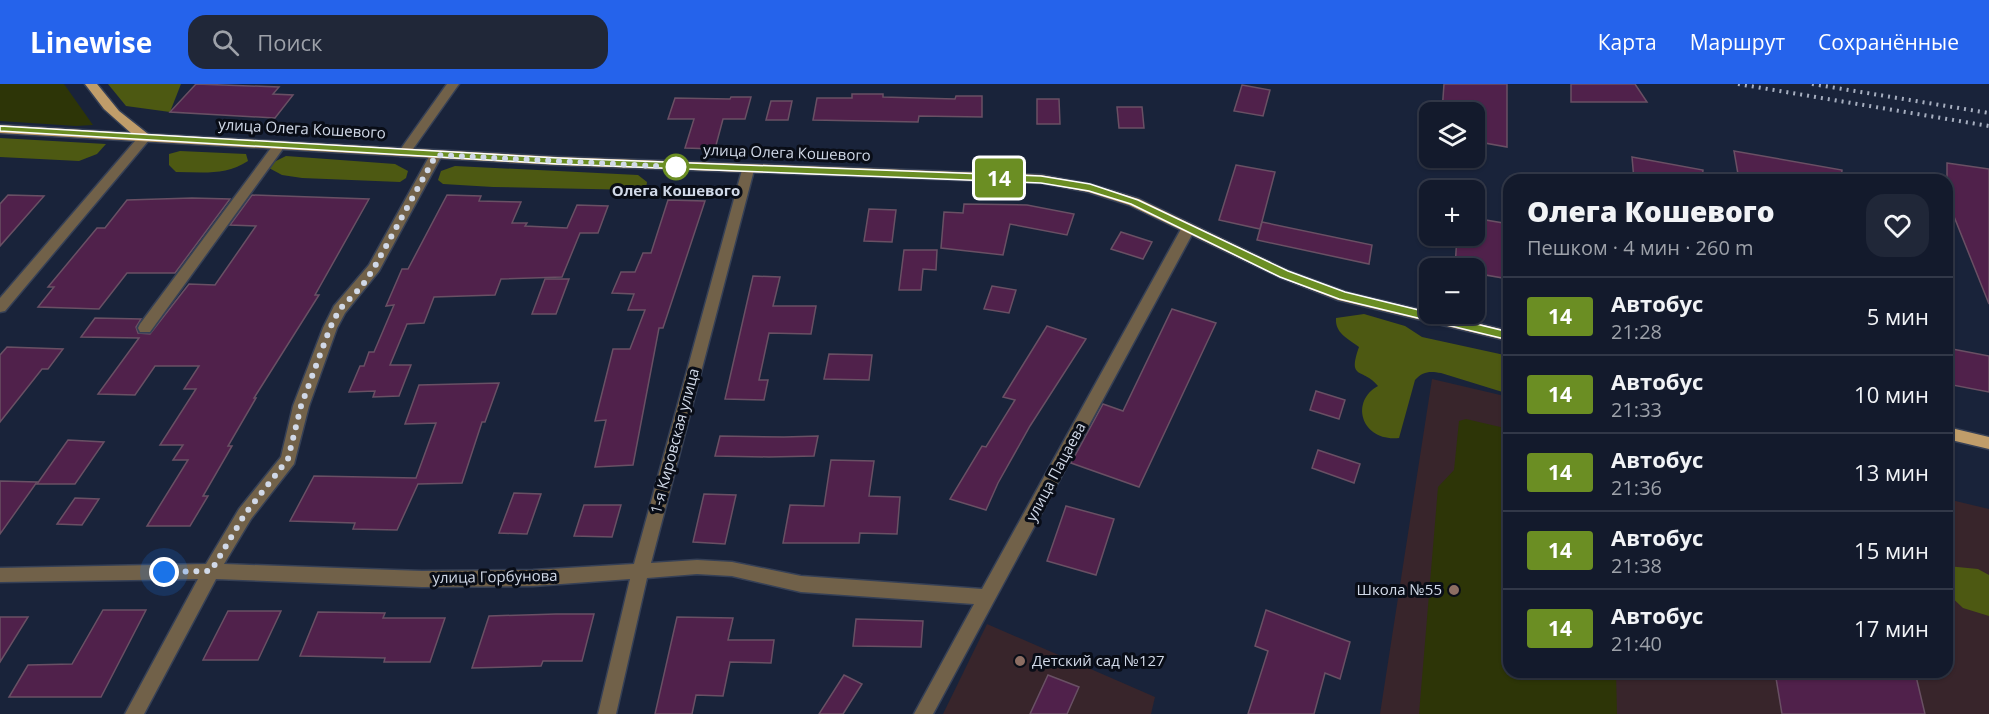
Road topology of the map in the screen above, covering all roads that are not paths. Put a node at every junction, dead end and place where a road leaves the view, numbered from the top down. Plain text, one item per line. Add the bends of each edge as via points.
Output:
1 (91, 84) edge
2 (453, 84) edge
3 (119, 119) junction
4 (0, 129) edge
5 (94, 135) junction
6 (145, 137) junction
7 (278, 147) junction
8 (404, 153) junction
9 (436, 155) junction
10 (748, 170) junction
11 (1188, 229) junction
12 (0, 307) edge
13 (145, 328) dead end
14 (1503, 335) edge
15 (1953, 434) edge
16 (1989, 443) edge
17 (211, 571) junction
18 (640, 572) junction
19 (0, 575) edge
20 (989, 597) junction
21 (134, 714) edge
22 (607, 714) edge
23 (923, 714) edge

1 - 3 main road via 103,104
2 - 8 street
3 - 5 main road via 111,128
3 - 6 main road
4 - 5 main road, улица Олега Кошевого
5 - 6 main road, улица Олега Кошевого
6 - 7 main road, улица Олега Кошевого
6 - 12 street
7 - 8 main road, улица Олега Кошевого
7 - 13 street
8 - 9 main road, улица Олега Кошевого
9 - 10 main road, улица Олега Кошевого
9 - 17 street via 374,268 339,310 330,328 301,406 288,459 245,514
10 - 11 main road, улица Олега Кошевого via 1041,179 1090,188 1134,202
10 - 18 street, 1-я Кировская улица
11 - 14 main road, улица Олега Кошевого via 1284,274 1343,296
11 - 20 street, улица Пацаева
15 - 16 main road
17 - 18 street, улица Горбунова via 422,579
17 - 19 street, улица Горбунова
17 - 21 street
18 - 20 street, улица Горбунова via 697,567 732,569 801,584
18 - 22 street, 1-я Кировская улица
20 - 23 street, улица Пацаева

